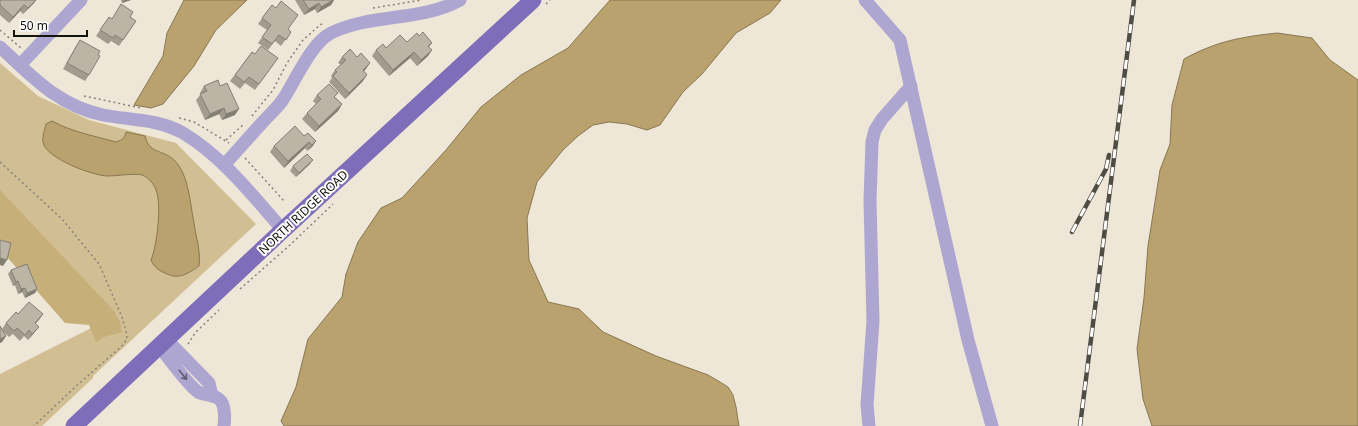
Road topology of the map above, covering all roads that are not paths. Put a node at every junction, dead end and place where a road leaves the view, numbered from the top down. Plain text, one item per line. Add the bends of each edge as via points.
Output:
1 (81, 0) edge
2 (460, 0) edge
3 (533, 0) edge
4 (866, 1) edge
5 (0, 47) edge
6 (20, 65) junction
7 (911, 86) junction
8 (225, 164) junction
9 (283, 230) junction
10 (163, 343) junction
11 (74, 426) edge
12 (224, 426) edge
13 (869, 426) edge
14 (992, 426) edge

1 - 6 street
2 - 8 street via 436,10 354,25 330,34 305,62 281,102
3 - 9 main road, NORTH RIDGE ROAD
4 - 7 street via 900,40
5 - 6 street
6 - 8 street via 48,90 71,104 102,114 147,121 182,132
7 - 13 street via 882,119 875,130 872,142 870,201 873,321 867,405
7 - 14 street via 968,340
8 - 9 street
9 - 10 main road, NORTH RIDGE ROAD
10 - 11 main road, NORTH RIDGE ROAD
10 - 12 street via 198,392 218,398 222,403

